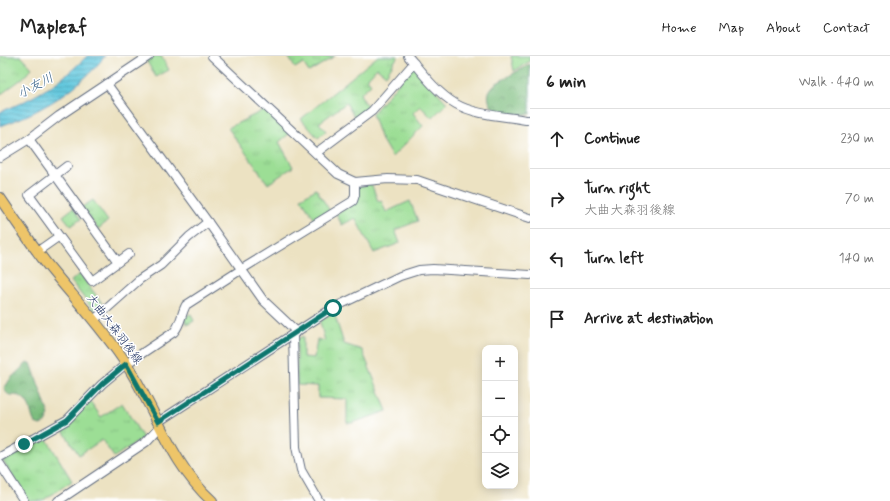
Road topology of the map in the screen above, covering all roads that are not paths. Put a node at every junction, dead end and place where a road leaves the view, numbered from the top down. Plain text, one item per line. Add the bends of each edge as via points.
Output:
1 (149, 56) edge
2 (213, 56) edge
3 (408, 56) edge
4 (414, 63) junction
5 (107, 84) junction
6 (530, 120) edge
7 (29, 139) junction
8 (316, 153) junction
9 (0, 157) edge
10 (67, 166) dead end
11 (56, 176) junction
12 (355, 182) junction
13 (0, 198) edge
14 (530, 218) edge
15 (208, 222) junction
16 (58, 237) junction
17 (38, 251) junction
18 (129, 254) dead end
19 (118, 262) junction
20 (242, 269) junction
21 (530, 275) edge
22 (94, 320) junction
23 (295, 333) junction
24 (126, 364) junction
25 (159, 425) junction
26 (0, 457) edge
27 (0, 464) edge
28 (63, 500) edge
29 (24, 501) edge
30 (212, 501) edge
31 (319, 501) edge

1 - 5 street
2 - 8 street
3 - 4 street
4 - 6 street via 446,98 457,104 470,110
4 - 8 street via 372,111
5 - 7 street
5 - 15 street
7 - 9 street
7 - 11 street
8 - 12 street via 338,174
10 - 11 street
11 - 16 street via 29,195
11 - 19 street
12 - 14 street via 418,180
12 - 20 street via 353,201
13 - 17 main road, 大曲大森羽後線
15 - 20 street
15 - 22 street
16 - 17 street
16 - 19 street via 92,281
17 - 22 main road, 大曲大森羽後線
18 - 19 street
20 - 23 street via 263,300
20 - 24 street via 186,305 174,332
21 - 23 street via 419,270 400,276 333,308
22 - 24 main road, 大曲大森羽後線
23 - 25 street
23 - 31 street via 296,447 300,470
24 - 25 main road, 大曲大森羽後線
24 - 26 street via 102,384 67,420
25 - 28 street via 146,442
25 - 30 main road, 大曲大森羽後線 via 187,474
27 - 29 street

